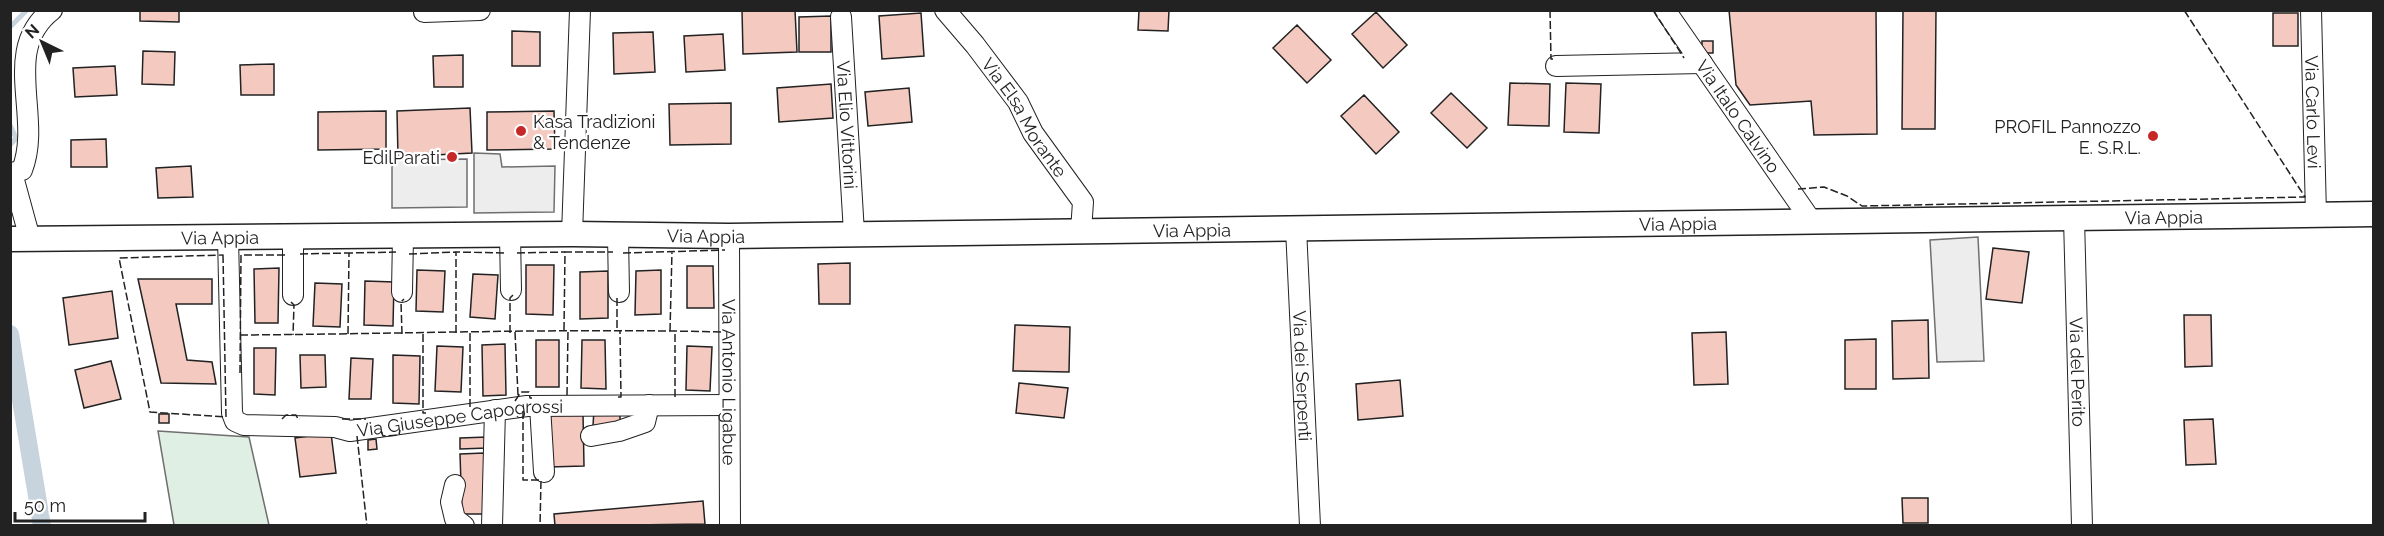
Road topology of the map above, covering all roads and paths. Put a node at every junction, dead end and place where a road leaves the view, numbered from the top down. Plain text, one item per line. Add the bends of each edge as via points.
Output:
1 (52, 10) edge
2 (480, 10) edge
3 (580, 10) edge
4 (945, 10) edge
5 (1665, 10) edge
6 (2311, 10) edge
7 (424, 12) dead end
8 (841, 17) dead end
9 (1702, 63) junction
10 (1556, 66) dead end
11 (11, 171) edge
12 (2373, 214) edge
13 (2316, 215) junction
14 (2074, 218) junction
15 (1812, 222) junction
16 (1296, 228) junction
17 (1080, 231) junction
18 (854, 233) junction
19 (510, 234) junction
20 (572, 234) junction
21 (618, 235) junction
22 (293, 236) junction
23 (403, 236) junction
24 (729, 236) junction
25 (228, 237) junction
26 (21, 239) edge
27 (511, 290) dead end
28 (402, 292) dead end
29 (619, 292) dead end
30 (293, 295) dead end
31 (649, 405) junction
32 (729, 405) junction
33 (540, 406) junction
34 (495, 410) junction
35 (591, 436) dead end
36 (544, 472) dead end
37 (455, 485) dead end
38 (464, 525) edge
39 (492, 525) edge
40 (730, 525) edge
41 (1310, 525) edge
42 (2082, 525) edge

1 - 11 street via 42,17 28,38 22,62 29,136 27,157 22,170
2 - 7 street
3 - 20 street
4 - 17 street, Via Elsa Morante via 1018,102 1033,133 1083,202
5 - 9 street, Via Italo Calvino
6 - 13 street, Via Carlo Levi
8 - 18 street, Via Elio Vittorini
9 - 10 street
9 - 15 street, Via Italo Calvino
11 - 26 street
12 - 13 main road, Via Appia
13 - 14 main road, Via Appia
14 - 15 main road, Via Appia
14 - 42 street, Via del Perito
15 - 16 main road, Via Appia
16 - 17 main road, Via Appia
16 - 41 street, Via dei Serpenti
17 - 18 main road, Via Appia
18 - 24 main road, Via Appia
19 - 20 main road, Via Appia
19 - 23 main road, Via Appia
19 - 27 street
20 - 21 main road, Via Appia
21 - 24 main road, Via Appia
21 - 29 street
22 - 23 main road, Via Appia
22 - 25 main road, Via Appia
22 - 30 street
23 - 28 street
24 - 32 street, Via Antonio Ligabue
25 - 26 main road, Via Appia
25 - 34 street, Via Giuseppe Capogrossi via 235,422 244,426 335,427 350,431
31 - 32 street, Via Giuseppe Capogrossi
31 - 33 street, Via Giuseppe Capogrossi
31 - 35 street via 645,422
32 - 40 street, Via Antonio Ligabue
33 - 34 street, Via Giuseppe Capogrossi
33 - 36 street
34 - 39 street
37 - 38 street via 451,502 455,519

